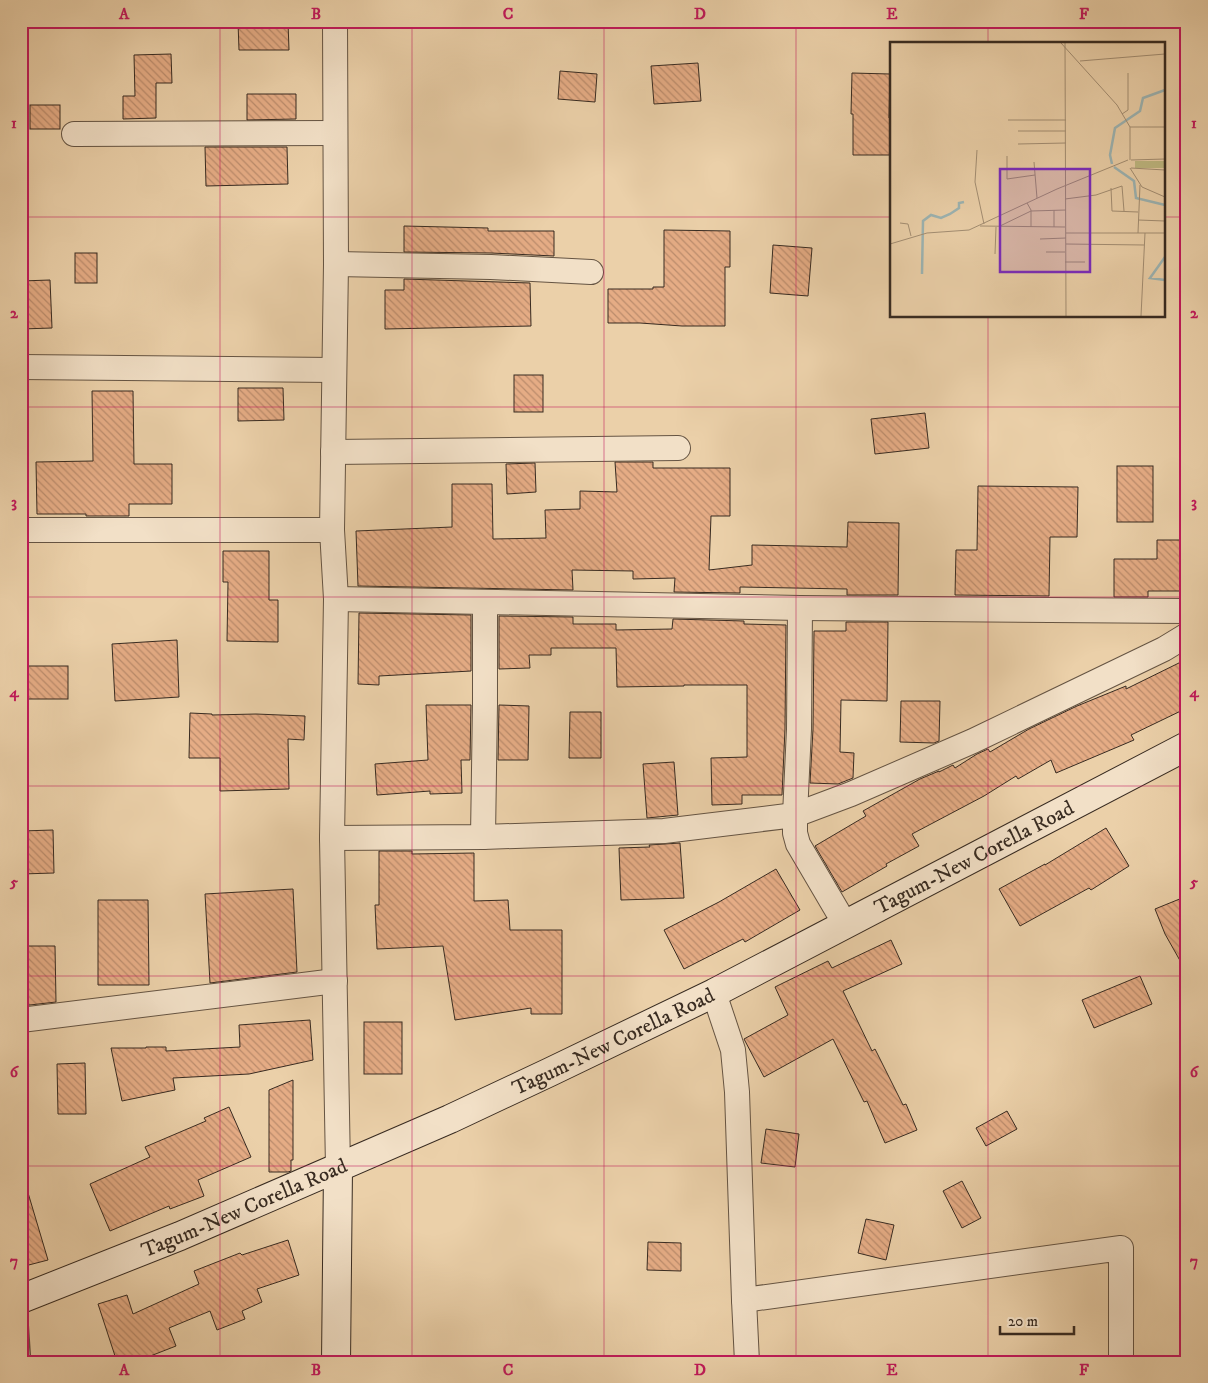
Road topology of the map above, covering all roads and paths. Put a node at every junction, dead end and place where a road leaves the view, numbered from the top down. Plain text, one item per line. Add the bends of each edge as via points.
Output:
1 (335, 21) edge
2 (74, 134) dead end
3 (335, 134) junction
4 (336, 264) junction
5 (591, 272) dead end
6 (21, 367) edge
7 (334, 370) junction
8 (678, 448) dead end
9 (333, 452) junction
10 (21, 530) edge
11 (332, 530) junction
12 (336, 599) junction
13 (485, 602) junction
14 (800, 608) junction
15 (1187, 611) edge
16 (1187, 635) edge
17 (1187, 746) edge
18 (795, 815) junction
19 (483, 837) junction
20 (332, 838) junction
21 (845, 924) junction
22 (335, 981) junction
23 (714, 993) junction
24 (21, 1020) edge
25 (338, 1168) junction
26 (21, 1299) edge
27 (744, 1300) junction
28 (21, 1318) edge
29 (24, 1362) edge
30 (336, 1362) edge
31 (747, 1362) edge
32 (1121, 1362) edge

1 - 3 street
2 - 3 street
3 - 4 street
4 - 5 street
4 - 7 street
6 - 7 street
7 - 9 street
8 - 9 street
9 - 11 street
10 - 11 street
11 - 12 street
12 - 13 street
12 - 20 street
13 - 14 street
13 - 19 street
14 - 15 street
14 - 18 street
16 - 18 street via 973,741
17 - 21 main road, Tagum-New Corella Road
18 - 19 street via 664,831
18 - 21 street via 798,844
19 - 20 street
20 - 22 street
21 - 23 main road, Tagum-New Corella Road
22 - 24 street
22 - 25 street
23 - 25 main road, Tagum-New Corella Road via 450,1119
23 - 27 street via 733,1050
25 - 26 main road, Tagum-New Corella Road via 180,1236
25 - 30 main road
27 - 31 street
27 - 32 street via 1121,1248
28 - 29 lane

